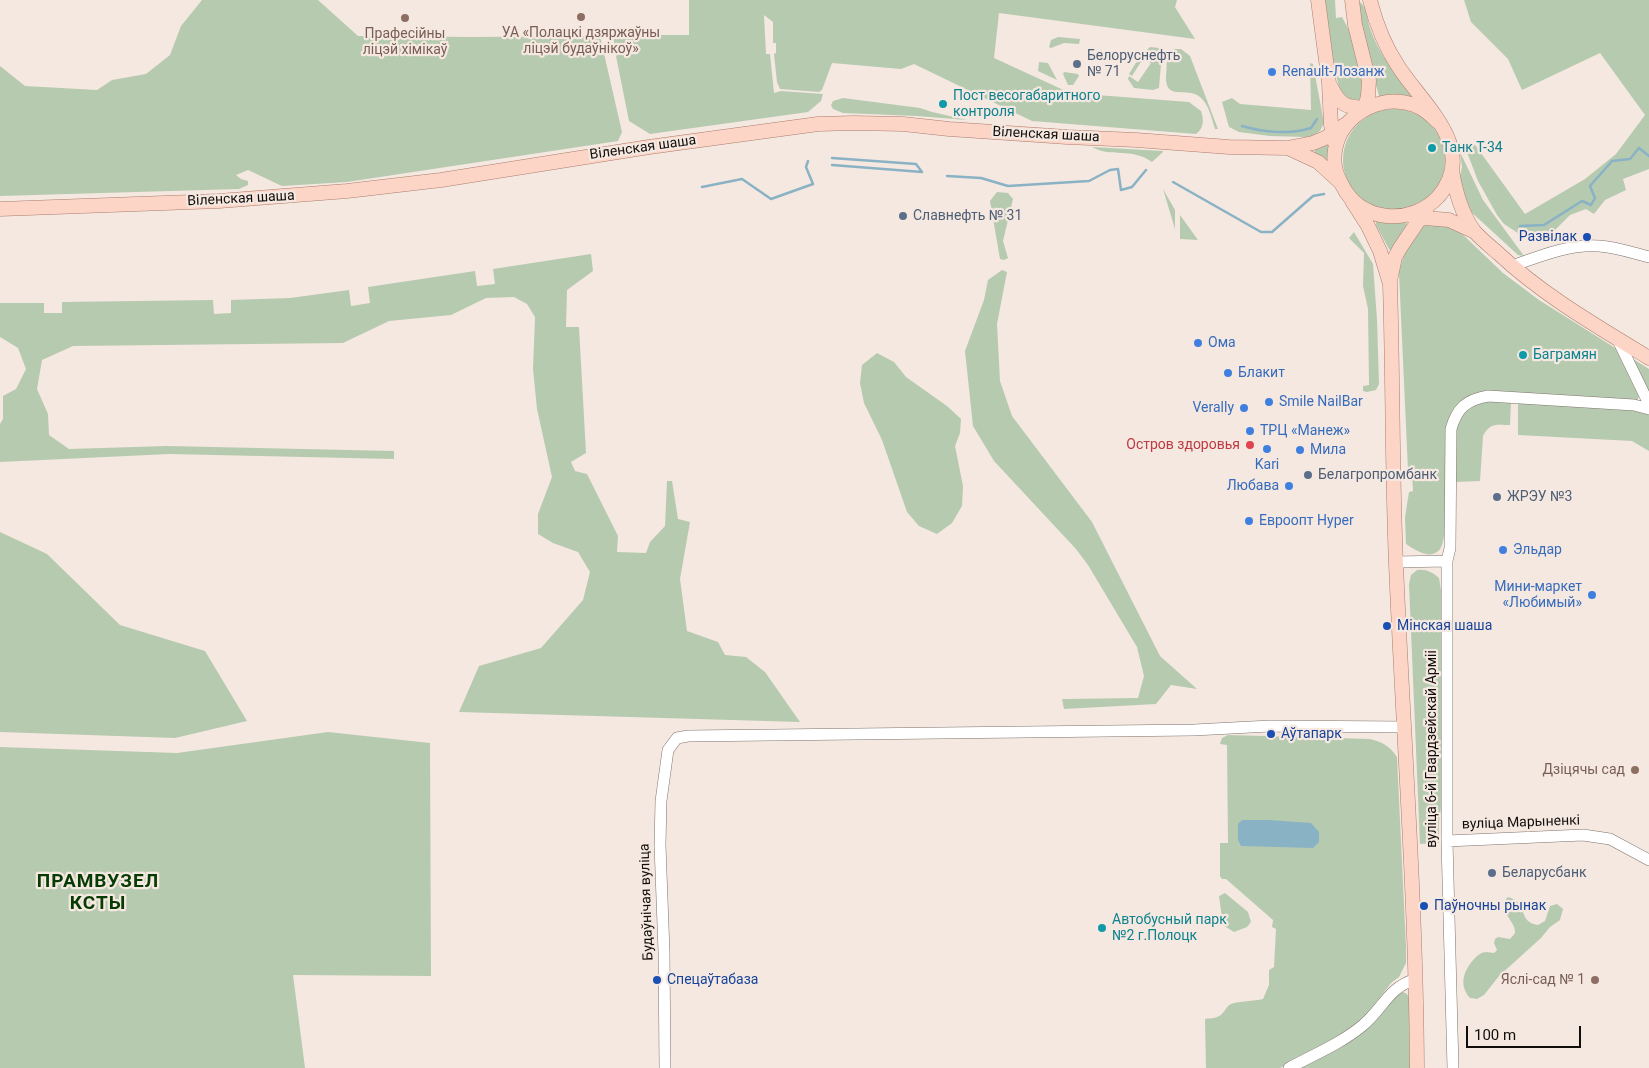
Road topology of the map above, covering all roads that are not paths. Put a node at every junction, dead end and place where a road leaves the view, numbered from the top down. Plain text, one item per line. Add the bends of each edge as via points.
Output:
1 (1318, 0) edge
2 (1352, 0) edge
3 (1370, 0) edge
4 (1329, 83) junction
5 (1365, 108) junction
6 (1438, 122) junction
7 (1346, 124) junction
8 (1333, 134) junction
9 (1287, 148) junction
10 (1336, 150) junction
11 (1452, 170) junction
12 (1341, 183) junction
13 (1352, 201) junction
14 (1430, 204) junction
15 (0, 209) edge
16 (1402, 216) junction
17 (1420, 218) junction
18 (1475, 232) junction
19 (1649, 257) edge
20 (1512, 266) junction
21 (1390, 284) junction
22 (1617, 338) junction
23 (1649, 358) edge
24 (1649, 404) edge
25 (1649, 409) edge
26 (1447, 561) junction
27 (1396, 562) junction
28 (1405, 727) junction
29 (1447, 841) junction
30 (1649, 860) edge
31 (1416, 979) junction
32 (665, 1068) edge
33 (1289, 1068) edge
34 (1417, 1068) edge
35 (1453, 1068) edge

1 - 4 main road
2 - 5 main road via 1369,81
3 - 6 main road via 1386,47
4 - 5 main road via 1338,100 1345,105
4 - 8 main road
5 - 6 main road via 1390,101 1403,102 1428,112
5 - 7 main road
6 - 11 main road via 1447,133 1451,146
7 - 8 main road
7 - 10 main road via 1338,137
8 - 9 main road via 1313,143
8 - 10 main road
9 - 12 main road via 1318,162
9 - 15 main road, Віленская шаша via 1067,137 903,124 818,124 347,191 220,201
10 - 12 main road via 1336,172
11 - 14 main road via 1446,185
11 - 18 main road via 1456,195
12 - 13 main road
13 - 16 main road via 1369,212
13 - 21 main road via 1380,251
14 - 16 main road
14 - 17 main road
16 - 17 main road
17 - 18 main road via 1449,220
17 - 21 main road via 1396,257
18 - 20 main road
19 - 20 street via 1601,246 1580,246
20 - 22 main road via 1547,294
21 - 27 main road
22 - 23 main road
22 - 24 street
25 - 26 street, вуліца 6-й Гвардзейскай Арміі via 1634,405 1488,396 1468,402 1454,418 1451,429 1450,548
26 - 27 street
26 - 29 street, вуліца 6-й Гвардзейскай Арміі
27 - 28 main road
28 - 31 main road
28 - 32 street, Будаўнічая вуліца via 1270,726 677,738 668,750 661,801
29 - 30 street, вуліца Марыненкі via 1583,835 1610,838
29 - 35 street, вуліца 6-й Гвардзейскай Арміі
31 - 33 street via 1388,995 1364,1025
31 - 34 main road

